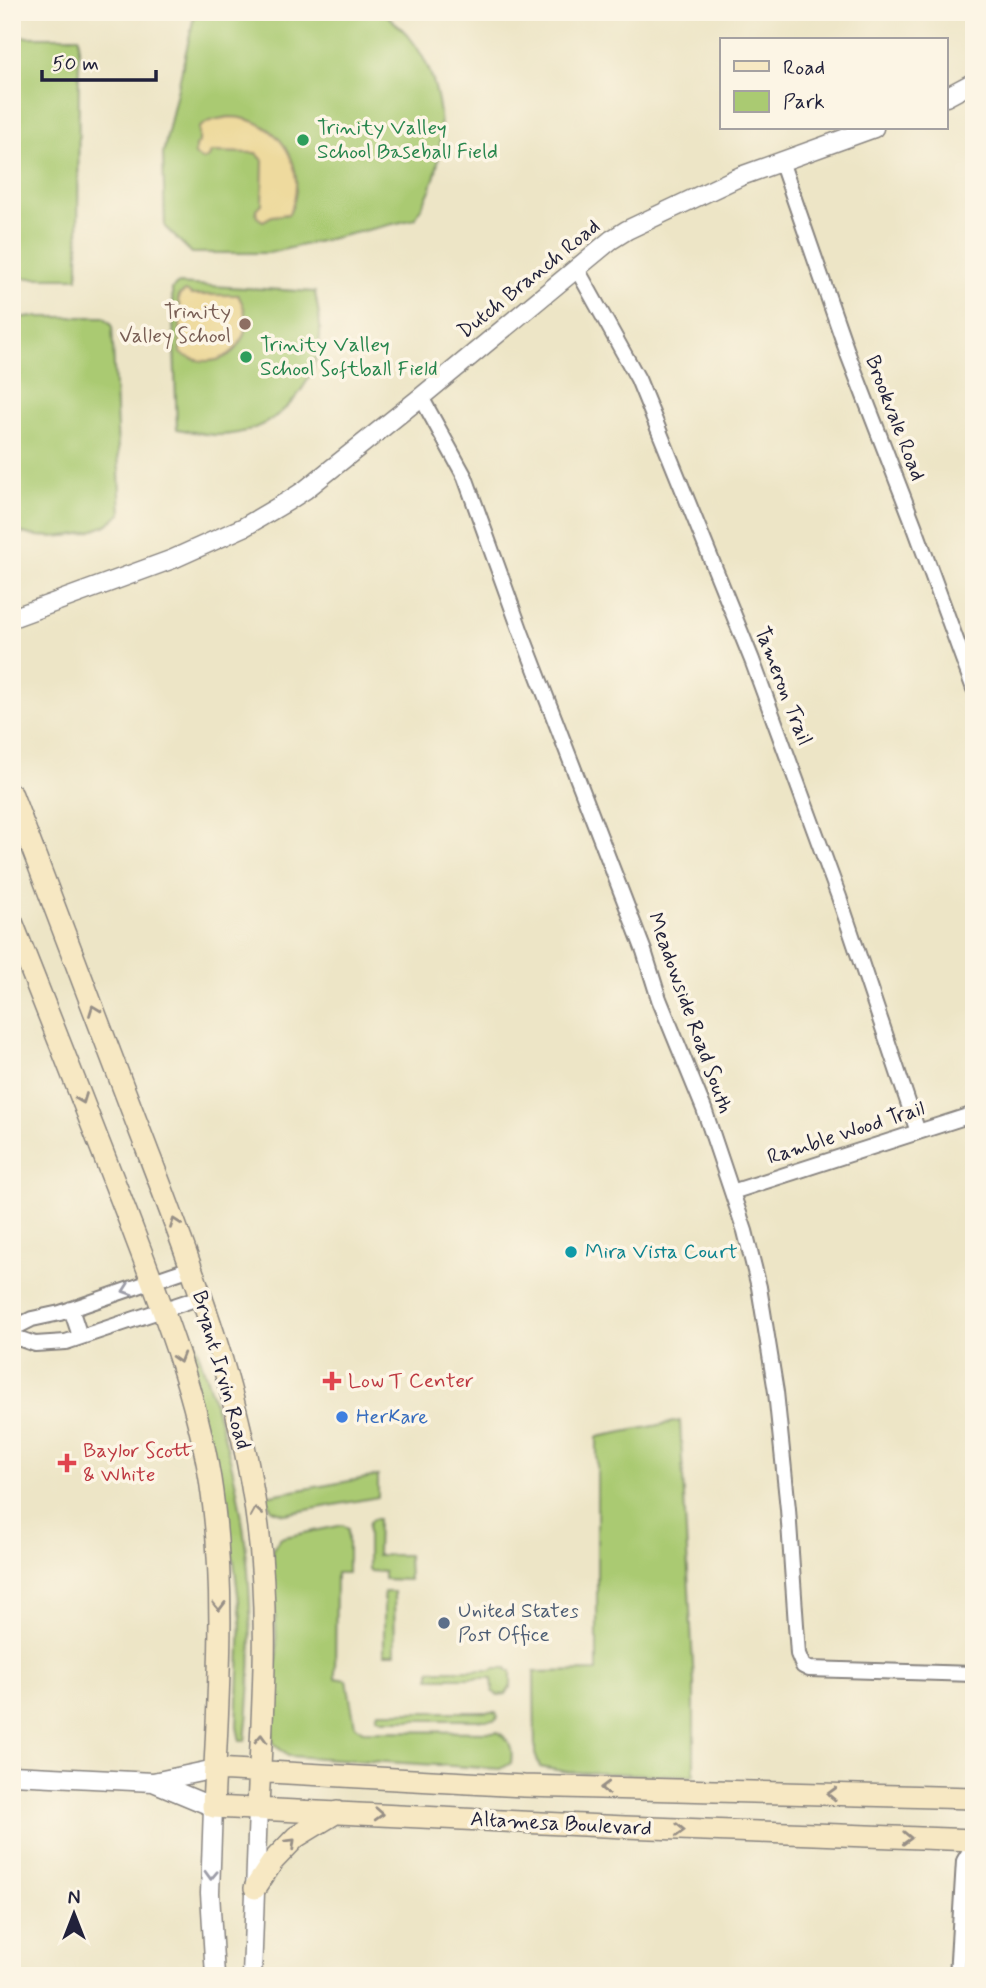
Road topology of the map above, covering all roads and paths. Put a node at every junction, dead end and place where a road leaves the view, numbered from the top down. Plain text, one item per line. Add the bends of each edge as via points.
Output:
1 (974, 82) edge
2 (948, 96) edge
3 (868, 130) edge
4 (782, 161) junction
5 (577, 269) junction
6 (421, 397) junction
7 (12, 618) edge
8 (974, 690) edge
9 (12, 795) edge
10 (12, 922) edge
11 (974, 1114) edge
12 (918, 1132) junction
13 (732, 1192) junction
14 (191, 1268) junction
15 (152, 1281) junction
16 (201, 1297) junction
17 (71, 1309) junction
18 (162, 1309) junction
19 (12, 1329) edge
20 (12, 1336) edge
21 (80, 1336) junction
22 (974, 1674) edge
23 (215, 1769) junction
24 (260, 1770) junction
25 (12, 1775) edge
26 (153, 1782) junction
27 (974, 1798) edge
28 (213, 1807) junction
29 (258, 1808) junction
30 (338, 1812) junction
31 (974, 1842) edge
32 (255, 1888) junction
33 (215, 1976) edge
34 (252, 1976) edge
35 (957, 1976) edge

1 - 2 street
3 - 4 street, Dutch Branch Road
4 - 5 street, Dutch Branch Road via 627,230
4 - 8 street, Brookvale Road via 849,357
5 - 6 street, Dutch Branch Road
5 - 12 street, Tameron Trail via 638,379 752,660
6 - 7 street, Dutch Branch Road via 305,490 244,527 173,559
6 - 13 street, Meadowside Road South via 465,477
14 -> 9 main road, Bryant Irvin Road
10 -> 15 main road, Bryant Irvin Road
11 - 12 street, Ramble Wood Trail
12 - 13 street, Ramble Wood Trail
13 - 22 street, Meadowside Road South via 759,1287 776,1392 798,1654 803,1666
14 - 15 street
14 - 16 main road, Bryant Irvin Road
15 -> 17 street
15 - 18 main road, Bryant Irvin Road
16 - 18 street
24 -> 16 main road, Bryant Irvin Road via 264,1609 258,1527 245,1445
17 - 19 street
17 - 21 street
18 - 21 street
18 -> 23 main road, Bryant Irvin Road via 196,1415 213,1507 221,1657
20 - 21 street via 35,1345
23 - 24 main road, Altamesa Boulevard
23 - 26 street, Altamesa Boulevard
23 - 28 main road, Bryant Irvin Road
27 -> 24 main road, Altamesa Boulevard via 524,1786
24 - 29 main road, Bryant Irvin Road
25 - 26 street, Altamesa Boulevard
26 - 28 street, Altamesa Boulevard
28 - 29 main road, Altamesa Boulevard
28 -> 33 street, Bryant Irvin Road via 210,1893
29 - 30 main road, Altamesa Boulevard
29 - 32 street, Bryant Irvin Road
30 -> 31 main road, Altamesa Boulevard
32 -> 30 main road via 296,1836
31 - 35 street via 964,1861
32 - 34 street, Bryant Irvin Road

